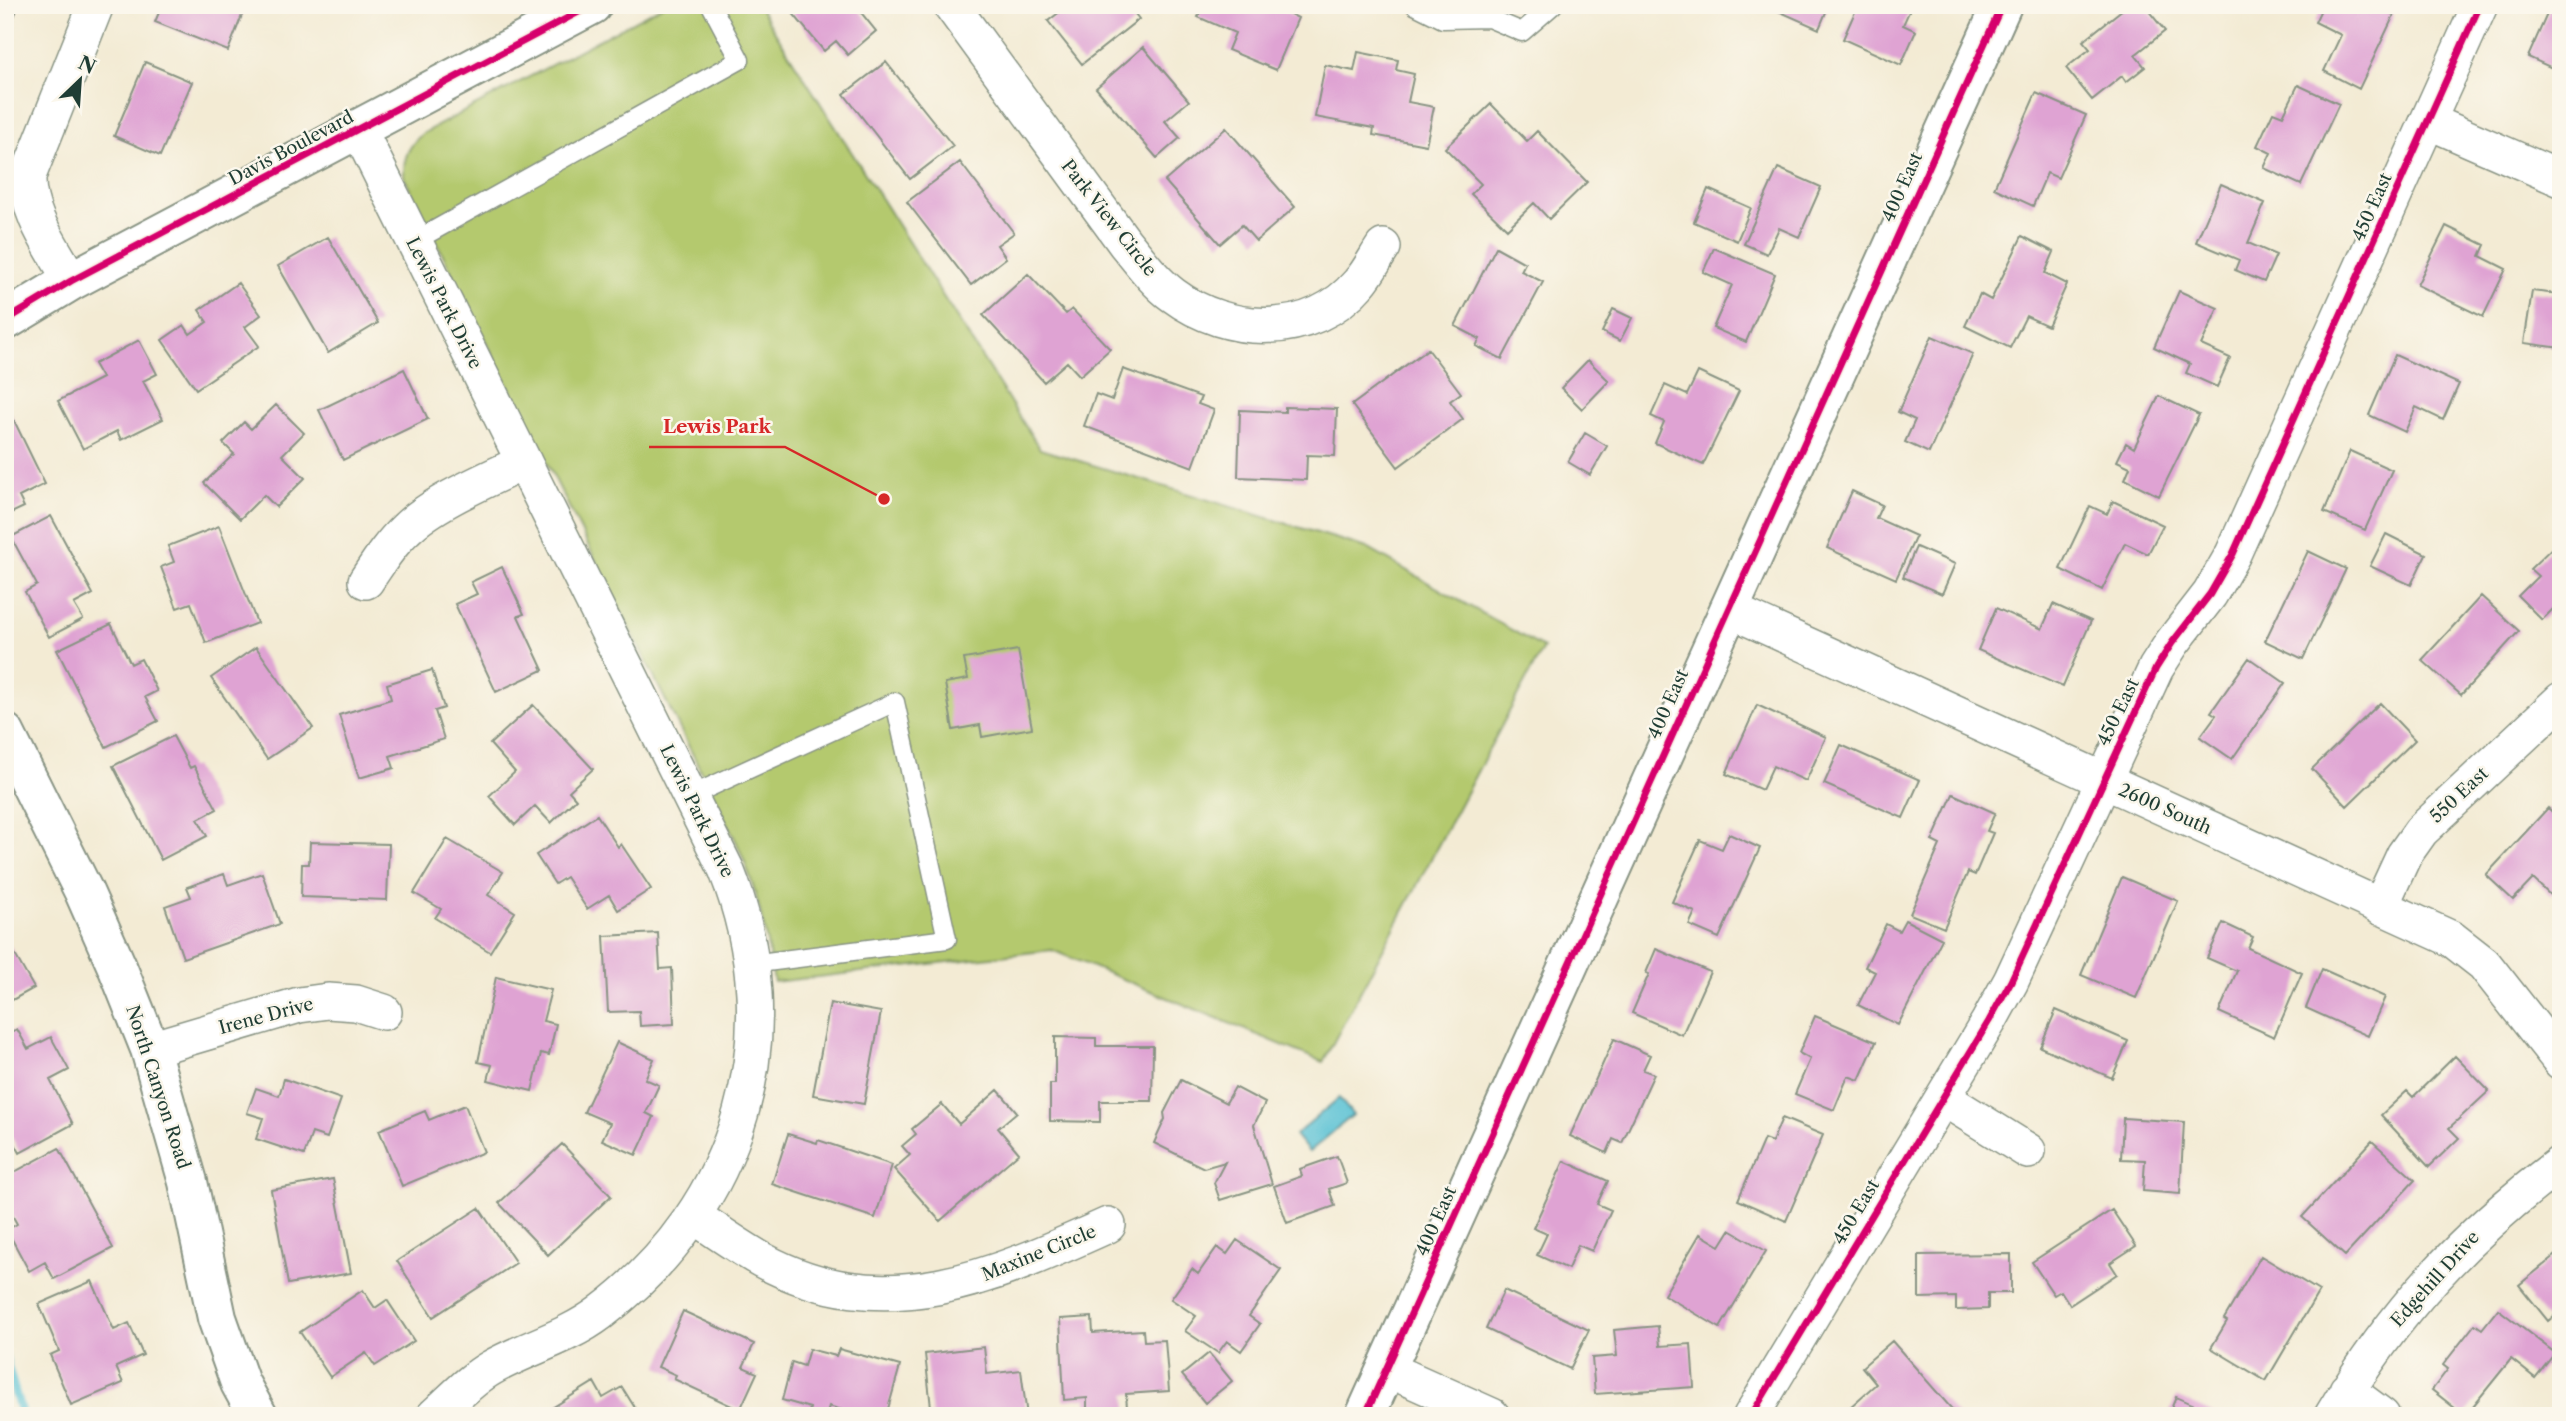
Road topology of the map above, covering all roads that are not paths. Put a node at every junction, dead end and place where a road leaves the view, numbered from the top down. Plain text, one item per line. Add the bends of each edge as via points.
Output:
1 (96, 5) edge
2 (592, 5) edge
3 (711, 5) edge
4 (951, 5) edge
5 (1415, 5) edge
6 (1553, 5) edge
7 (2002, 5) edge
8 (2480, 5) edge
9 (2428, 121) junction
10 (359, 130) junction
11 (2561, 179) edge
12 (413, 242) junction
13 (1383, 247) dead end
14 (71, 281) junction
15 (5, 321) edge
16 (524, 462) junction
17 (366, 581) dead end
18 (1728, 609) junction
19 (2561, 699) edge
20 (5, 733) edge
21 (2102, 780) junction
22 (690, 796) junction
23 (2379, 907) junction
24 (751, 964) junction
25 (384, 1012) dead end
26 (150, 1049) junction
27 (2561, 1062) edge
28 (1943, 1098) junction
29 (2028, 1152) dead end
30 (2561, 1163) edge
31 (695, 1217) junction
32 (1108, 1225) dead end
33 (1387, 1369) junction
34 (2339, 1403) edge
35 (258, 1416) edge
36 (434, 1416) edge
37 (1366, 1416) edge
38 (1492, 1416) edge
39 (1751, 1416) edge
40 (2382, 1416) edge

1 - 14 street via 28,176 29,201
2 - 10 street, Davis Boulevard
3 - 12 lane via 740,60
4 - 13 street, Park View Circle via 1125,243 1152,276 1194,309 1248,326 1299,321 1342,300 1360,283
5 - 6 lane via 1443,19 1489,18 1522,32
7 - 18 street, 400 East
8 - 9 street, 450 East
9 - 11 street
9 - 21 street, 450 East via 2223,575 2156,668
10 - 12 street, Lewis Park Drive
10 - 14 street, Davis Boulevard
12 - 16 street, Lewis Park Drive
14 - 15 street, Davis Boulevard
16 - 17 street via 433,509 407,528
16 - 22 street, Lewis Park Drive
18 - 21 street, 2600 South
18 - 33 street, 400 East
19 - 23 street, 550 East via 2421,831
20 - 26 street, North Canyon Road via 84,892
21 - 23 street, 2600 South
21 - 28 street, 450 East via 2011,981
22 - 24 street, Lewis Park Drive via 735,892
22 - 24 lane via 895,702 947,939
23 - 27 street, 2600 South via 2469,950
24 - 31 street, Lewis Park Drive via 754,1016 749,1077 723,1163
25 - 26 street, Irene Drive via 356,1003 299,1004
26 - 35 street, North Canyon Road via 188,1182 217,1318 240,1383
28 - 29 street
28 - 39 street, 450 East
30 - 34 street, Edgehill Drive via 2514,1198 2444,1263 2385,1334
31 - 32 street, Maxine Circle via 794,1274 848,1288 888,1292 976,1279
31 - 36 street, Lewis Park Drive via 662,1258 598,1315 489,1369
33 - 37 street, 400 East
33 - 38 street
34 - 40 street

